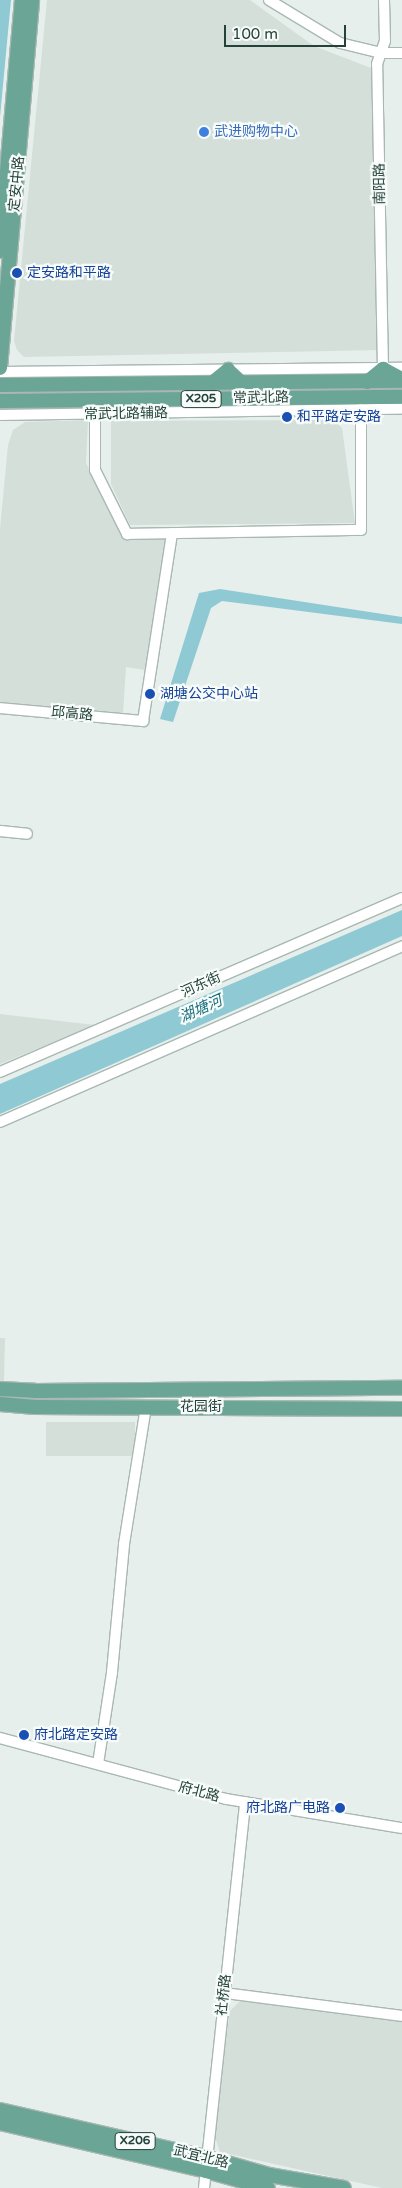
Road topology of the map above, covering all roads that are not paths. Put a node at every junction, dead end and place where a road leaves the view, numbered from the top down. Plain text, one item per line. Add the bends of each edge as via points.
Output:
1 (22, 0) edge
2 (32, 0) edge
3 (270, 0) edge
4 (384, 0) edge
5 (381, 53) junction
6 (402, 53) edge
7 (0, 251) edge
8 (0, 368) edge
9 (402, 368) edge
10 (383, 369) junction
11 (228, 370) junction
12 (0, 372) edge
13 (402, 380) edge
14 (367, 382) junction
15 (212, 383) junction
16 (242, 383) junction
17 (0, 385) edge
18 (402, 396) edge
19 (0, 401) edge
20 (361, 409) junction
21 (402, 409) edge
22 (95, 414) junction
23 (0, 415) edge
24 (172, 533) junction
25 (0, 708) edge
26 (0, 831) edge
27 (27, 834) dead end
28 (402, 898) edge
29 (402, 946) edge
30 (0, 1072) edge
31 (0, 1122) edge
32 (402, 1388) edge
33 (0, 1389) edge
34 (0, 1404) edge
35 (146, 1407) junction
36 (402, 1408) edge
37 (0, 1738) edge
38 (98, 1764) junction
39 (245, 1802) junction
40 (402, 1828) edge
41 (225, 1992) junction
42 (402, 2016) edge
43 (0, 2110) edge
44 (0, 2123) edge
45 (206, 2164) junction
46 (204, 2188) edge
47 (268, 2188) edge
48 (344, 2188) edge

1 - 7 main road, 定安中路
2 - 8 main road, 定安中路
3 - 5 street via 340,42
4 - 5 street, 南阳路 via 385,41
5 - 6 street
5 - 10 street, 南阳路 via 377,64
9 - 10 street
10 - 11 street
10 - 13 main road
10 - 14 main road
11 - 12 street
11 - 15 main road
11 - 16 main road
13 - 14 main road, 常武北路 / X205
14 - 16 main road, 常武北路 / X205
15 - 16 main road, 常武北路 / X205
15 - 17 main road, 常武北路 / X205
18 - 19 main road, 常武北路 / X205
20 - 21 street, 常武北路辅路
20 - 22 street, 常武北路辅路
20 - 24 street via 362,530
22 - 23 street, 常武北路辅路
22 - 24 street via 95,470 127,534
24 - 25 street, 邱高路 via 143,720
26 - 27 street
28 - 30 street, 河东街
29 - 31 street
32 - 33 main road, 花园街
34 - 35 main road, 花园街
35 - 36 main road, 花园街
35 - 38 street via 124,1544 112,1672
37 - 38 street, 府北路
38 - 39 street, 府北路
39 - 40 street, 府北路
39 - 41 street, 社桥路
41 - 42 street
41 - 45 street, 社桥路
43 - 45 main road, 武宜北路 / X206
44 - 45 main road, 武宜北路 / X206
45 - 46 street, 社桥路
45 - 47 main road, 武宜北路 / X206
45 - 48 main road, 武宜北路 / X206

